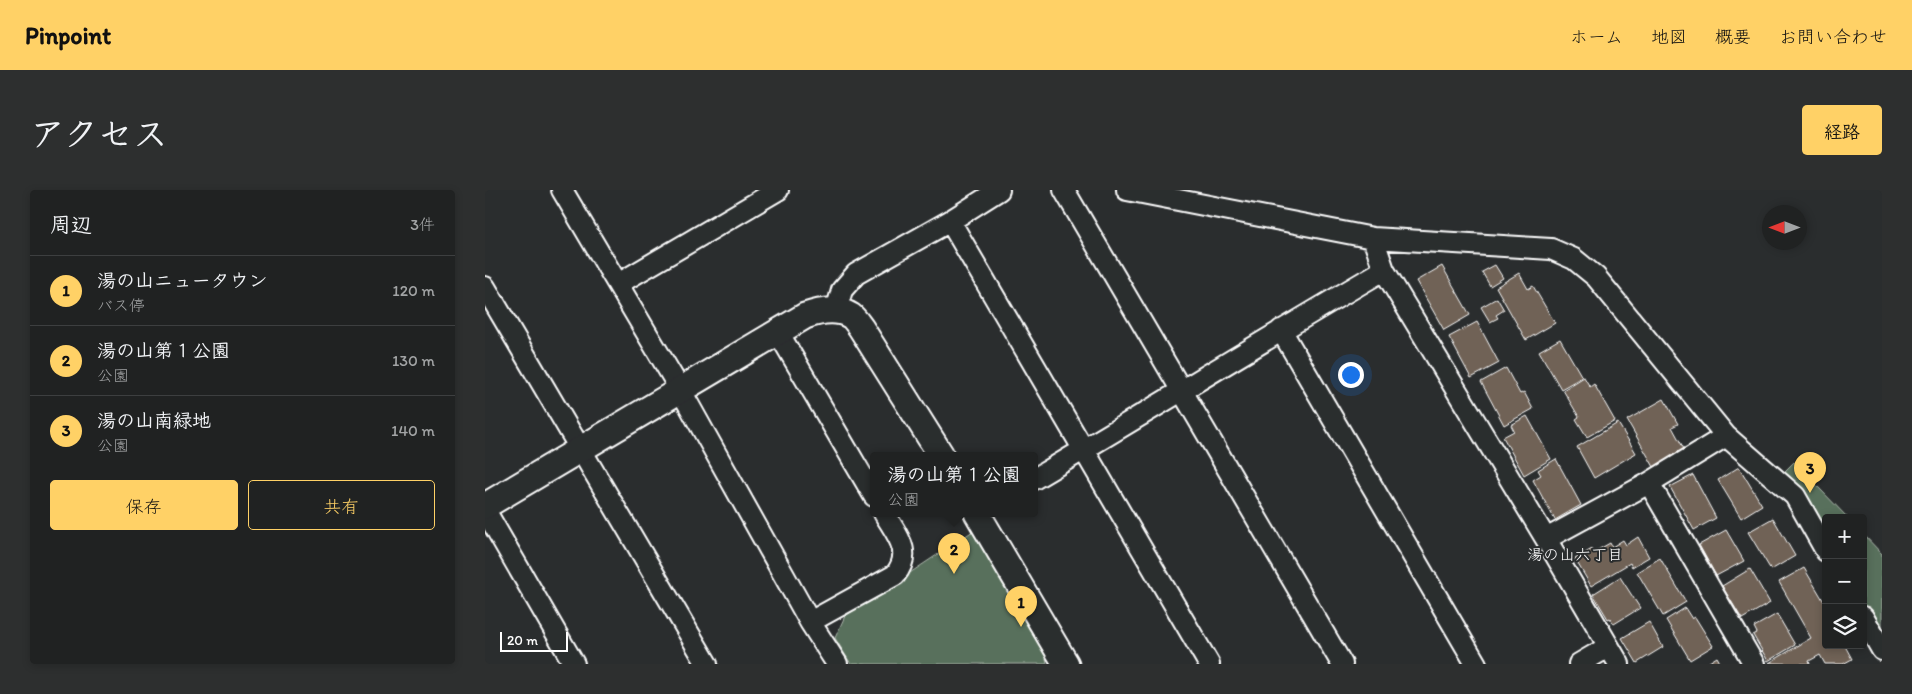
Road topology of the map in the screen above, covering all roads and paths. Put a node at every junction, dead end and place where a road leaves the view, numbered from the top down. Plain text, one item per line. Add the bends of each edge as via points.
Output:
1 (562, 190) edge
2 (778, 190) edge
3 (999, 190) edge
4 (1063, 190) edge
5 (1127, 190) edge
6 (949, 221) junction
7 (1373, 238) junction
8 (1385, 270) junction
9 (618, 284) junction
10 (485, 287) edge
11 (836, 311) junction
12 (1281, 330) junction
13 (778, 332) junction
14 (681, 391) junction
15 (1183, 391) junction
16 (1726, 436) junction
17 (580, 450) junction
18 (1083, 450) junction
19 (939, 452) edge
20 (1038, 477) edge
21 (1649, 483) junction
22 (870, 489) edge
23 (485, 506) edge
24 (485, 510) edge
25 (886, 517) edge
26 (979, 517) edge
27 (1546, 539) junction
28 (1822, 544) edge
29 (810, 622) junction
30 (1867, 624) edge
31 (1608, 647) junction
32 (1882, 650) edge
33 (574, 664) edge
34 (707, 664) edge
35 (837, 664) edge
36 (1066, 664) edge
37 (1209, 664) edge
38 (1342, 664) edge
39 (1476, 664) edge
40 (1579, 664) edge
41 (1619, 664) edge
42 (1754, 664) edge

1 - 9 street
2 - 9 street
3 - 6 street
4 - 15 street
5 - 7 street
6 - 11 street via 856,274 842,290
6 - 18 street
7 - 8 street
7 - 16 street via 1551,249 1574,259 1596,277
8 - 12 street
8 - 27 street
9 - 14 street
10 - 17 street
11 - 13 street via 821,310
11 - 19 street via 851,316 861,328
12 - 15 street
12 - 39 street
13 - 14 street
13 - 22 street
14 - 17 street
14 - 29 street
15 - 18 street
15 - 38 street
16 - 21 street
16 - 28 street via 1795,496
17 - 23 street
17 - 34 street
18 - 20 street
18 - 37 street
21 - 27 street
21 - 42 street
24 - 33 street
25 - 29 street via 903,545 905,557 902,566 895,575
26 - 36 street
27 - 31 street
29 - 35 street
30 - 32 street
31 - 40 street
31 - 41 street

